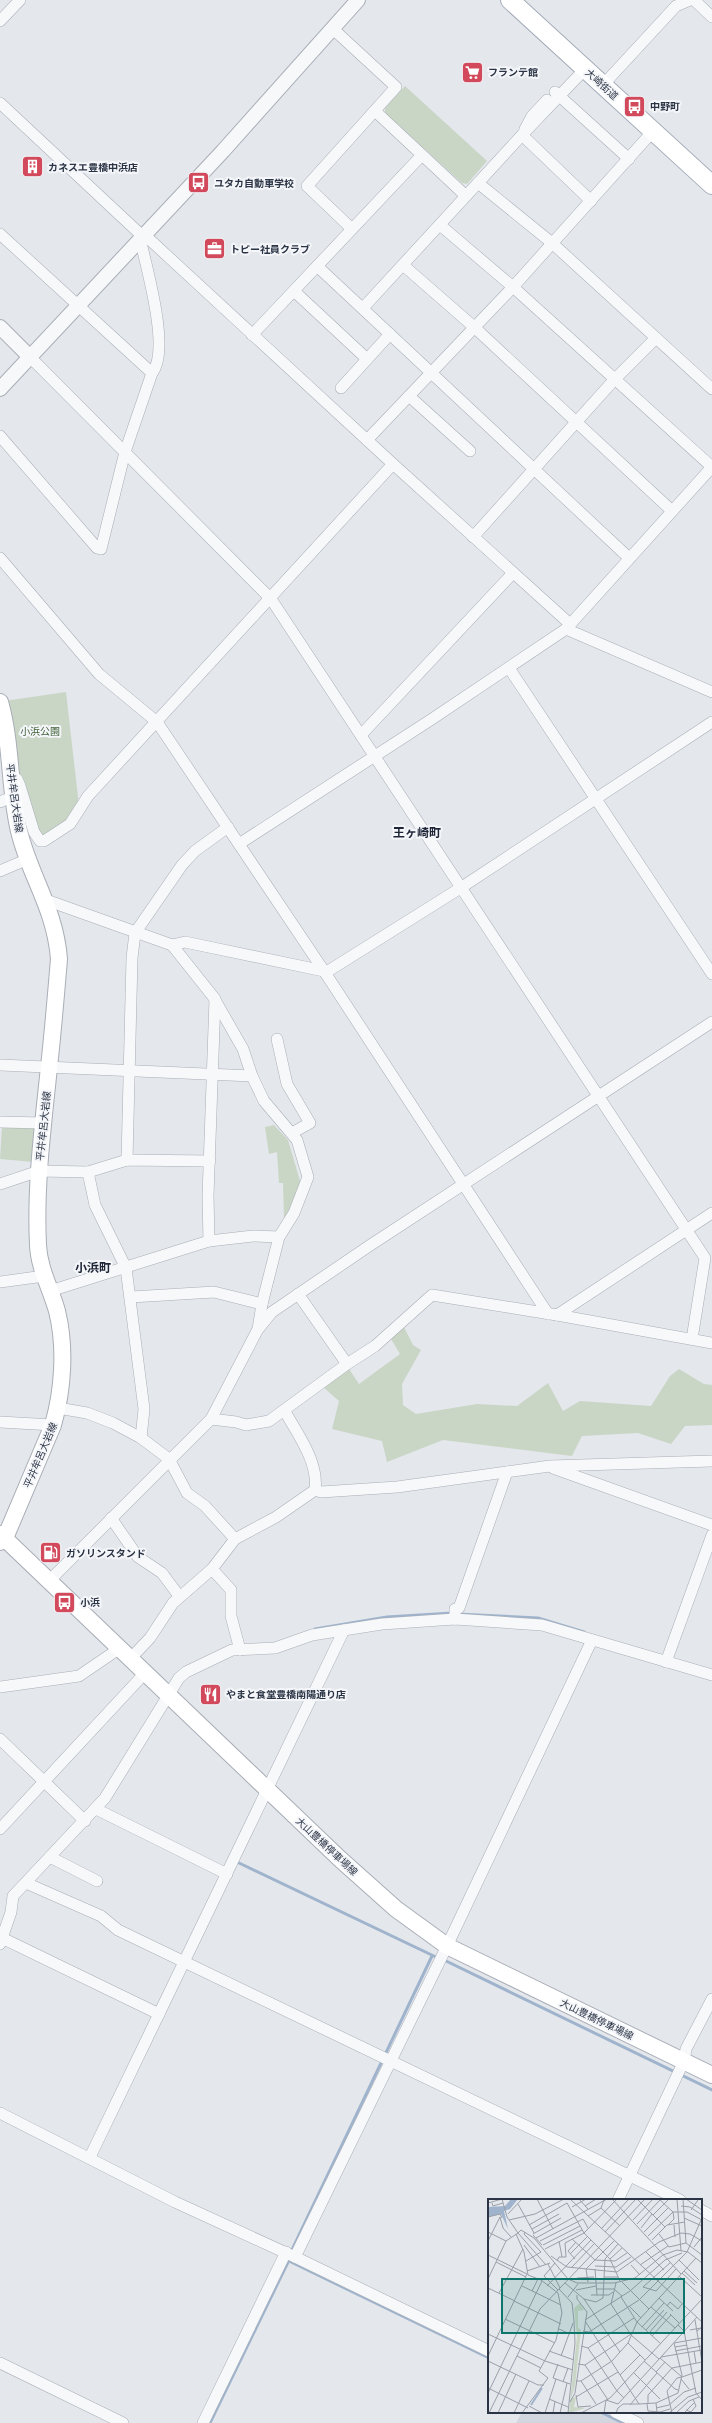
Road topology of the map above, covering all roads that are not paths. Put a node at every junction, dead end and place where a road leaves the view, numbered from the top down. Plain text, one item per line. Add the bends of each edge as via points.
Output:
1 (20, 0) edge
2 (358, 0) edge
3 (510, 0) edge
4 (690, 0) edge
5 (694, 0) edge
6 (712, 17) edge
7 (0, 21) edge
8 (332, 28) junction
9 (583, 67) junction
10 (603, 86) junction
11 (557, 94) junction
12 (0, 103) edge
13 (374, 111) junction
14 (654, 130) junction
15 (522, 135) junction
16 (422, 155) junction
17 (629, 159) junction
18 (478, 183) junction
19 (712, 185) edge
20 (466, 196) junction
21 (591, 201) junction
22 (440, 225) junction
23 (352, 229) junction
24 (0, 234) edge
25 (142, 236) junction
26 (552, 244) junction
27 (403, 265) junction
28 (317, 266) junction
29 (513, 287) junction
30 (294, 291) junction
31 (78, 305) junction
32 (363, 308) junction
33 (0, 327) edge
34 (474, 327) junction
35 (390, 334) junction
36 (252, 335) junction
37 (656, 338) junction
38 (30, 357) junction
39 (367, 359) junction
40 (152, 372) junction
41 (432, 373) junction
42 (614, 380) junction
43 (340, 388) dead end
44 (0, 389) edge
45 (712, 389) edge
46 (409, 396) junction
47 (575, 422) junction
48 (0, 436) edge
49 (367, 440) junction
50 (470, 451) dead end
51 (125, 452) junction
52 (393, 464) junction
53 (712, 467) edge
54 (534, 469) junction
55 (671, 510) junction
56 (473, 537) junction
57 (628, 557) junction
58 (0, 558) edge
59 (513, 573) junction
60 (271, 599) junction
61 (568, 626) junction
62 (509, 668) junction
63 (712, 692) edge
64 (0, 702) edge
65 (157, 722) junction
66 (712, 722) edge
67 (361, 735) junction
68 (374, 755) junction
69 (13, 778) junction
70 (597, 798) junction
71 (7, 799) edge
72 (228, 827) junction
73 (239, 844) junction
74 (28, 859) junction
75 (0, 871) edge
76 (462, 887) junction
77 (46, 900) junction
78 (135, 933) junction
79 (172, 945) junction
80 (324, 972) junction
81 (712, 974) edge
82 (215, 999) junction
83 (712, 1022) edge
84 (277, 1039) dead end
85 (0, 1065) edge
86 (49, 1066) junction
87 (130, 1071) junction
88 (213, 1074) junction
89 (252, 1076) junction
90 (598, 1094) junction
91 (0, 1122) edge
92 (43, 1123) junction
93 (292, 1133) junction
94 (127, 1160) junction
95 (210, 1162) junction
96 (39, 1171) junction
97 (88, 1172) junction
98 (0, 1184) edge
99 (463, 1184) junction
100 (712, 1213) edge
101 (687, 1230) junction
102 (279, 1237) junction
103 (209, 1241) junction
104 (126, 1268) junction
105 (44, 1276) junction
106 (0, 1282) edge
107 (50, 1291) junction
108 (298, 1294) junction
109 (131, 1297) junction
110 (262, 1304) junction
111 (552, 1314) junction
112 (258, 1329) junction
113 (692, 1339) junction
114 (712, 1343) edge
115 (347, 1364) junction
116 (58, 1408) junction
117 (284, 1410) junction
118 (211, 1419) junction
119 (0, 1422) edge
120 (53, 1425) junction
121 (141, 1438) junction
122 (169, 1460) junction
123 (712, 1461) edge
124 (550, 1466) junction
125 (507, 1472) junction
126 (314, 1490) junction
127 (111, 1518) junction
128 (712, 1525) edge
129 (712, 1535) edge
130 (2, 1538) edge
131 (235, 1539) junction
132 (212, 1569) junction
133 (50, 1580) junction
134 (179, 1596) junction
135 (455, 1614) junction
136 (344, 1630) junction
137 (592, 1640) junction
138 (240, 1650) junction
139 (125, 1653) junction
140 (668, 1658) junction
141 (145, 1673) junction
142 (712, 1675) edge
143 (0, 1687) edge
144 (170, 1696) junction
145 (0, 1739) edge
146 (44, 1782) junction
147 (268, 1789) junction
148 (96, 1810) junction
149 (85, 1820) junction
150 (0, 1829) edge
151 (50, 1857) junction
152 (227, 1874) junction
153 (97, 1880) dead end
154 (26, 1883) junction
155 (1, 1941) edge
156 (442, 1955) junction
157 (185, 1961) junction
158 (712, 1998) edge
159 (159, 2014) junction
160 (390, 2059) junction
161 (680, 2071) junction
162 (712, 2075) edge
163 (0, 2113) edge
164 (90, 2157) junction
165 (629, 2176) junction
166 (618, 2199) edge
167 (678, 2199) edge
168 (702, 2211) edge
169 (712, 2216) edge
170 (291, 2254) junction
171 (488, 2351) edge
172 (0, 2363) edge
173 (617, 2413) edge
174 (123, 2423) edge
175 (203, 2423) edge
176 (638, 2423) edge

1 - 7 street
2 - 8 street
3 - 9 main road, 大崎街道
4 - 10 street via 676,6
5 - 6 street
8 - 13 street via 396,87
8 - 25 street via 223,151
9 - 10 main road, 大崎街道
9 - 11 street
10 - 14 main road, 大崎街道
11 - 15 street via 532,116
11 - 17 street
12 - 25 street
13 - 16 street
13 - 23 street via 307,186
14 - 17 street
14 - 19 main road, 大崎街道
15 - 18 street
15 - 21 street
16 - 20 street
16 - 23 street
17 - 21 street
18 - 20 street
18 - 26 street
20 - 22 street
21 - 26 street
22 - 27 street
22 - 29 street
23 - 28 street
24 - 31 street
25 - 31 street
25 - 36 street
25 - 40 street via 160,330 156,367
26 - 29 street
26 - 37 street
27 - 32 street
27 - 34 street
28 - 30 street
28 - 32 street
29 - 34 street
29 - 42 street
30 - 36 street
30 - 39 street
31 - 38 street
31 - 40 street
32 - 35 street
33 - 38 street
34 - 41 street
34 - 47 street
35 - 39 street
35 - 41 street
36 - 49 street
37 - 42 street
37 - 45 street
38 - 44 street
38 - 51 street
39 - 43 street
40 - 51 street
41 - 46 street
41 - 54 street
42 - 47 street
42 - 53 street
46 - 49 street
46 - 50 street
47 - 54 street
47 - 55 street
48 - 51 street via 101,549
49 - 52 street
51 - 60 street
52 - 56 street
52 - 60 street
53 - 55 street
54 - 56 street
54 - 57 street
55 - 57 street
56 - 59 street
57 - 61 street
58 - 65 street via 100,674
59 - 61 street
59 - 67 street
60 - 65 street
60 - 67 street
61 - 62 street
61 - 63 street
62 - 68 street
62 - 70 street
64 - 69 main road, 平井牟呂大岩線
65 - 69 street via 88,796 70,824 44,841 40,841 34,832 20,786 17,779
65 - 72 street
66 - 70 street
67 - 68 street
68 - 73 street
68 - 76 street
69 - 71 main road, 平井牟呂大岩線
70 - 76 street
70 - 81 street
71 - 74 main road, 平井牟呂大岩線
72 - 73 street
72 - 78 street via 182,864
73 - 80 street
74 - 75 street
74 - 77 main road, 平井牟呂大岩線
76 - 80 street
76 - 90 street
77 - 78 street
77 - 86 main road, 平井牟呂大岩線 via 57,935 59,958
78 - 79 street
78 - 87 street via 132,958
79 - 80 street via 185,942
79 - 82 street
80 - 99 street
82 - 88 street
82 - 89 street via 243,1049
83 - 90 street
84 - 93 street via 287,1084 310,1123
85 - 86 street
86 - 87 street
86 - 92 main road, 平井牟呂大岩線
87 - 88 street
87 - 94 street
88 - 89 street
88 - 95 street
89 - 93 street via 264,1101
90 - 99 street
90 - 101 street
91 - 92 street
92 - 96 main road, 平井牟呂大岩線
93 - 102 street via 297,1140 308,1177 294,1213
94 - 95 street
94 - 97 street
95 - 103 street
96 - 97 street
96 - 98 street
96 - 105 main road, 平井牟呂大岩線 via 38,1246
97 - 104 street via 95,1205
99 - 108 street
99 - 111 street
100 - 101 street
101 - 111 street
101 - 113 street via 705,1258
102 - 103 street via 253,1236
102 - 110 street
103 - 104 street
104 - 107 street
104 - 109 street
105 - 106 street
105 - 107 main road, 平井牟呂大岩線
107 - 116 main road, 平井牟呂大岩線 via 60,1330 61,1381
108 - 112 street via 272,1312
108 - 115 street
109 - 110 street via 214,1292
109 - 121 street via 144,1409
110 - 112 street
111 - 113 street
111 - 115 street via 432,1295 375,1346
112 - 118 street
113 - 114 street
115 - 117 street
116 - 120 main road, 平井牟呂大岩線
116 - 121 street via 100,1418
117 - 118 street via 269,1421 246,1425
117 - 126 street via 308,1454 315,1479
118 - 122 street
119 - 120 street
120 - 130 main road, 平井牟呂大岩線
121 - 122 street
122 - 127 street
122 - 131 street via 188,1493 205,1506
123 - 124 street
124 - 125 street
124 - 128 street
125 - 126 street via 370,1490
125 - 135 street
126 - 131 street via 276,1517
127 - 133 street
127 - 134 street via 138,1557 162,1574
129 - 140 street
130 - 133 main road, 大山豊橋停車場線
131 - 132 street
132 - 134 street
132 - 138 street via 231,1590 231,1616
133 - 139 main road, 大山豊橋停車場線
134 - 139 street via 150,1638
135 - 136 street
135 - 137 street via 531,1623
136 - 138 street via 312,1635 275,1648
136 - 147 street
137 - 140 street
137 - 156 street
138 - 144 street via 225,1652 186,1672
139 - 141 main road, 大山豊橋停車場線
139 - 143 street via 79,1676
140 - 142 street
141 - 144 main road, 大山豊橋停車場線
141 - 146 street
144 - 147 main road, 大山豊橋停車場線
144 - 148 street
145 - 146 street
146 - 149 street
146 - 150 street
147 - 152 street
147 - 156 main road, 大山豊橋停車場線
148 - 149 street
148 - 152 street
149 - 151 street
151 - 153 street
151 - 154 street
152 - 157 street
154 - 155 street via 13,1896 11,1912
154 - 157 street via 101,1916 118,1930
155 - 159 street
156 - 160 street
156 - 161 main road, 大山豊橋停車場線
157 - 159 street
157 - 160 street
158 - 161 street via 686,2049
159 - 164 street
160 - 165 street
160 - 170 street
161 - 162 main road, 大山豊橋停車場線
161 - 165 street
163 - 164 street
164 - 170 street via 175,2202
165 - 166 street
165 - 167 street
168 - 169 street
170 - 171 street
170 - 175 street
172 - 174 street
173 - 176 street

